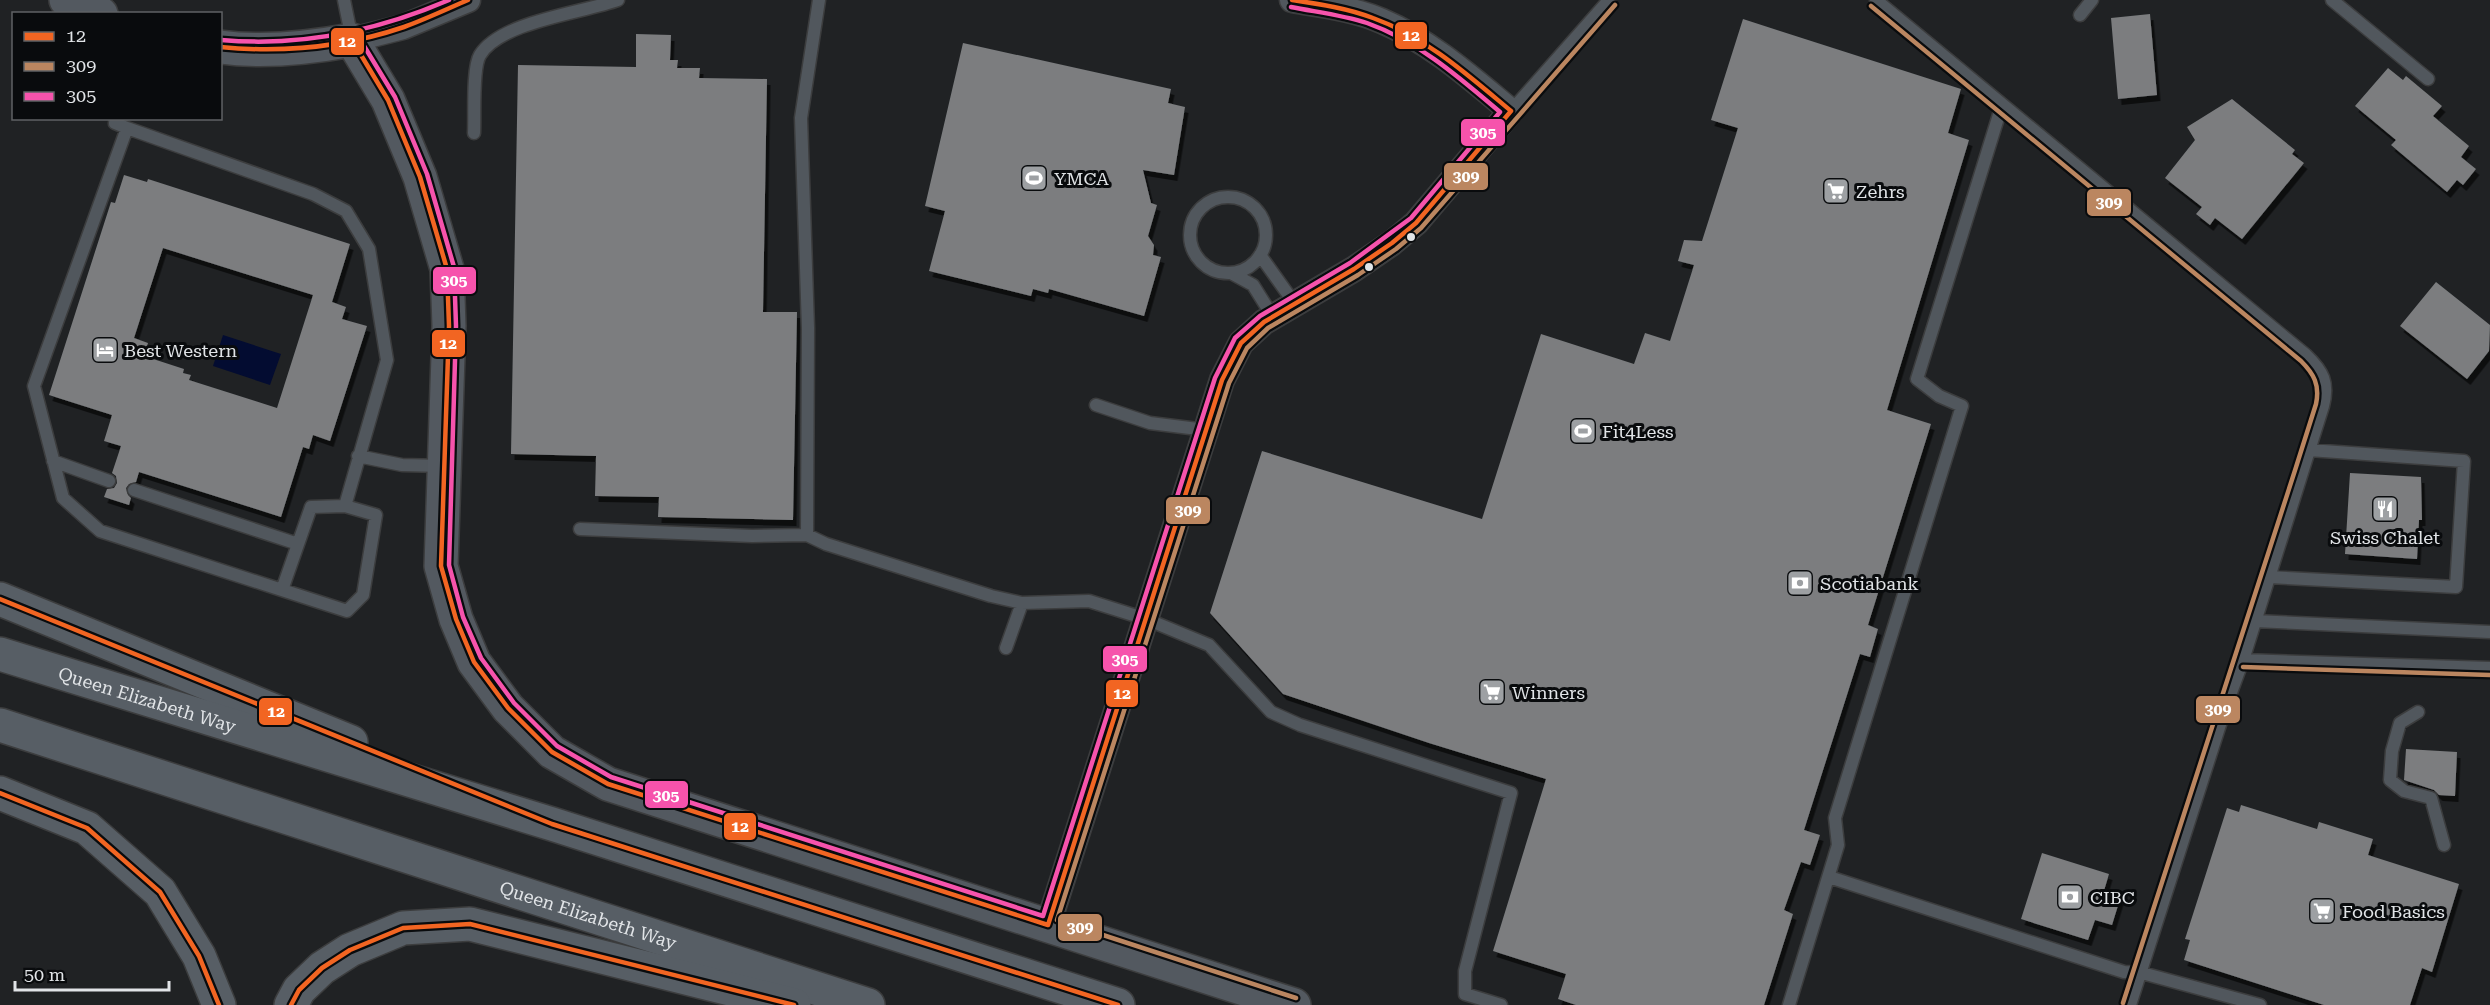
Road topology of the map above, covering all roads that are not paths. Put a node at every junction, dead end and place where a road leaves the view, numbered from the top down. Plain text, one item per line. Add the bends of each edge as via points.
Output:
1 (66, 0) edge
2 (344, 0) edge
3 (468, 0) edge
4 (618, 0) edge
5 (623, 0) edge
6 (819, 0) edge
7 (1292, 0) edge
8 (1609, 0) edge
9 (1876, 0) edge
10 (2092, 0) edge
11 (2332, 0) edge
12 (1355, 6) edge
13 (96, 12) edge
14 (2080, 15) dead end
15 (352, 40) junction
16 (222, 47) edge
17 (2428, 79) dead end
18 (2002, 105) junction
19 (1511, 111) junction
20 (116, 120) edge
21 (127, 128) junction
22 (474, 133) dead end
23 (1260, 255) junction
24 (1231, 273) junction
25 (1295, 304) junction
26 (1273, 317) junction
27 (1096, 405) dead end
28 (1206, 430) junction
29 (2309, 450) junction
30 (358, 456) junction
31 (53, 461) junction
32 (443, 466) junction
33 (109, 481) dead end
34 (134, 490) dead end
35 (345, 506) junction
36 (580, 529) dead end
37 (807, 535) junction
38 (298, 544) junction
39 (2269, 577) junction
40 (282, 590) junction
41 (0, 599) edge
42 (1022, 603) junction
43 (1146, 619) junction
44 (2256, 621) junction
45 (2490, 632) edge
46 (1006, 648) dead end
47 (0, 654) edge
48 (2243, 660) junction
49 (2490, 668) edge
50 (2418, 712) dead end
51 (0, 725) edge
52 (0, 793) edge
53 (552, 824) junction
54 (2444, 845) dead end
55 (1830, 877) junction
56 (1048, 925) junction
57 (2142, 973) junction
58 (219, 1005) edge
59 (291, 1005) edge
60 (795, 1005) edge
61 (868, 1005) edge
62 (1118, 1005) edge
63 (1294, 1005) edge
64 (1501, 1005) edge
65 (1789, 1005) edge
66 (2130, 1005) edge
67 (2260, 1005) edge

1 - 13 street
2 - 15 lane
3 - 15 street via 403,27
4 - 5 lane
4 - 22 lane via 543,19 505,35 487,48 479,56 475,80
6 - 37 lane via 801,118 808,328
7 - 12 street
8 - 19 lane
9 - 18 lane
10 - 14 lane
11 - 17 lane
12 - 19 street via 1421,40
15 - 16 street via 309,48
15 - 32 street via 388,100 420,177 447,269 449,326
18 - 29 lane via 2319,367 2326,393
18 - 55 lane via 1917,379 1939,396 1962,406 1834,818 1838,845
19 - 25 street via 1416,223 1392,243
20 - 21 lane via 115,123
21 - 30 lane via 313,194 346,211 369,249 387,360
21 - 31 lane via 34,386
23 - 24 lane via 1243,270
23 - 24 lane via 1266,236 1262,216 1255,207 1235,197 1213,200 1203,206 1191,226 1192,249 1207,267
23 - 25 lane
24 - 26 lane via 1253,285
25 - 26 street
26 - 28 street via 1241,343 1226,370
27 - 28 lane via 1150,423
28 - 43 street
29 - 39 lane
29 - 39 lane via 2464,461 2456,587
30 - 32 lane via 402,465
30 - 35 lane
31 - 33 lane
31 - 40 lane via 63,498 100,531
32 - 56 street via 441,566 456,619 474,662 508,708 552,752 608,784
34 - 38 lane
35 - 38 lane via 311,507
35 - 40 lane via 376,515 363,595 347,611
36 - 37 lane
37 - 42 lane
38 - 40 lane
39 - 44 lane
41 - 53 highway
42 - 43 lane via 1089,601
42 - 46 lane
43 - 56 street
43 - 64 lane via 1209,645 1271,712 1300,725 1511,793 1465,971 1466,994
44 - 45 lane
44 - 48 lane
47 - 53 highway, Queen Elizabeth Way
48 - 49 lane
48 - 57 lane
50 - 54 lane via 2400,723 2392,751 2390,780 2404,791 2432,798
51 - 61 highway, Queen Elizabeth Way
52 - 58 highway via 87,828 160,892 199,956
53 - 62 highway, Queen Elizabeth Way
55 - 57 lane via 2124,972
55 - 65 lane
56 - 63 street
57 - 66 lane
57 - 67 lane
59 - 60 highway via 299,990 322,968 350,950 403,928 470,924

